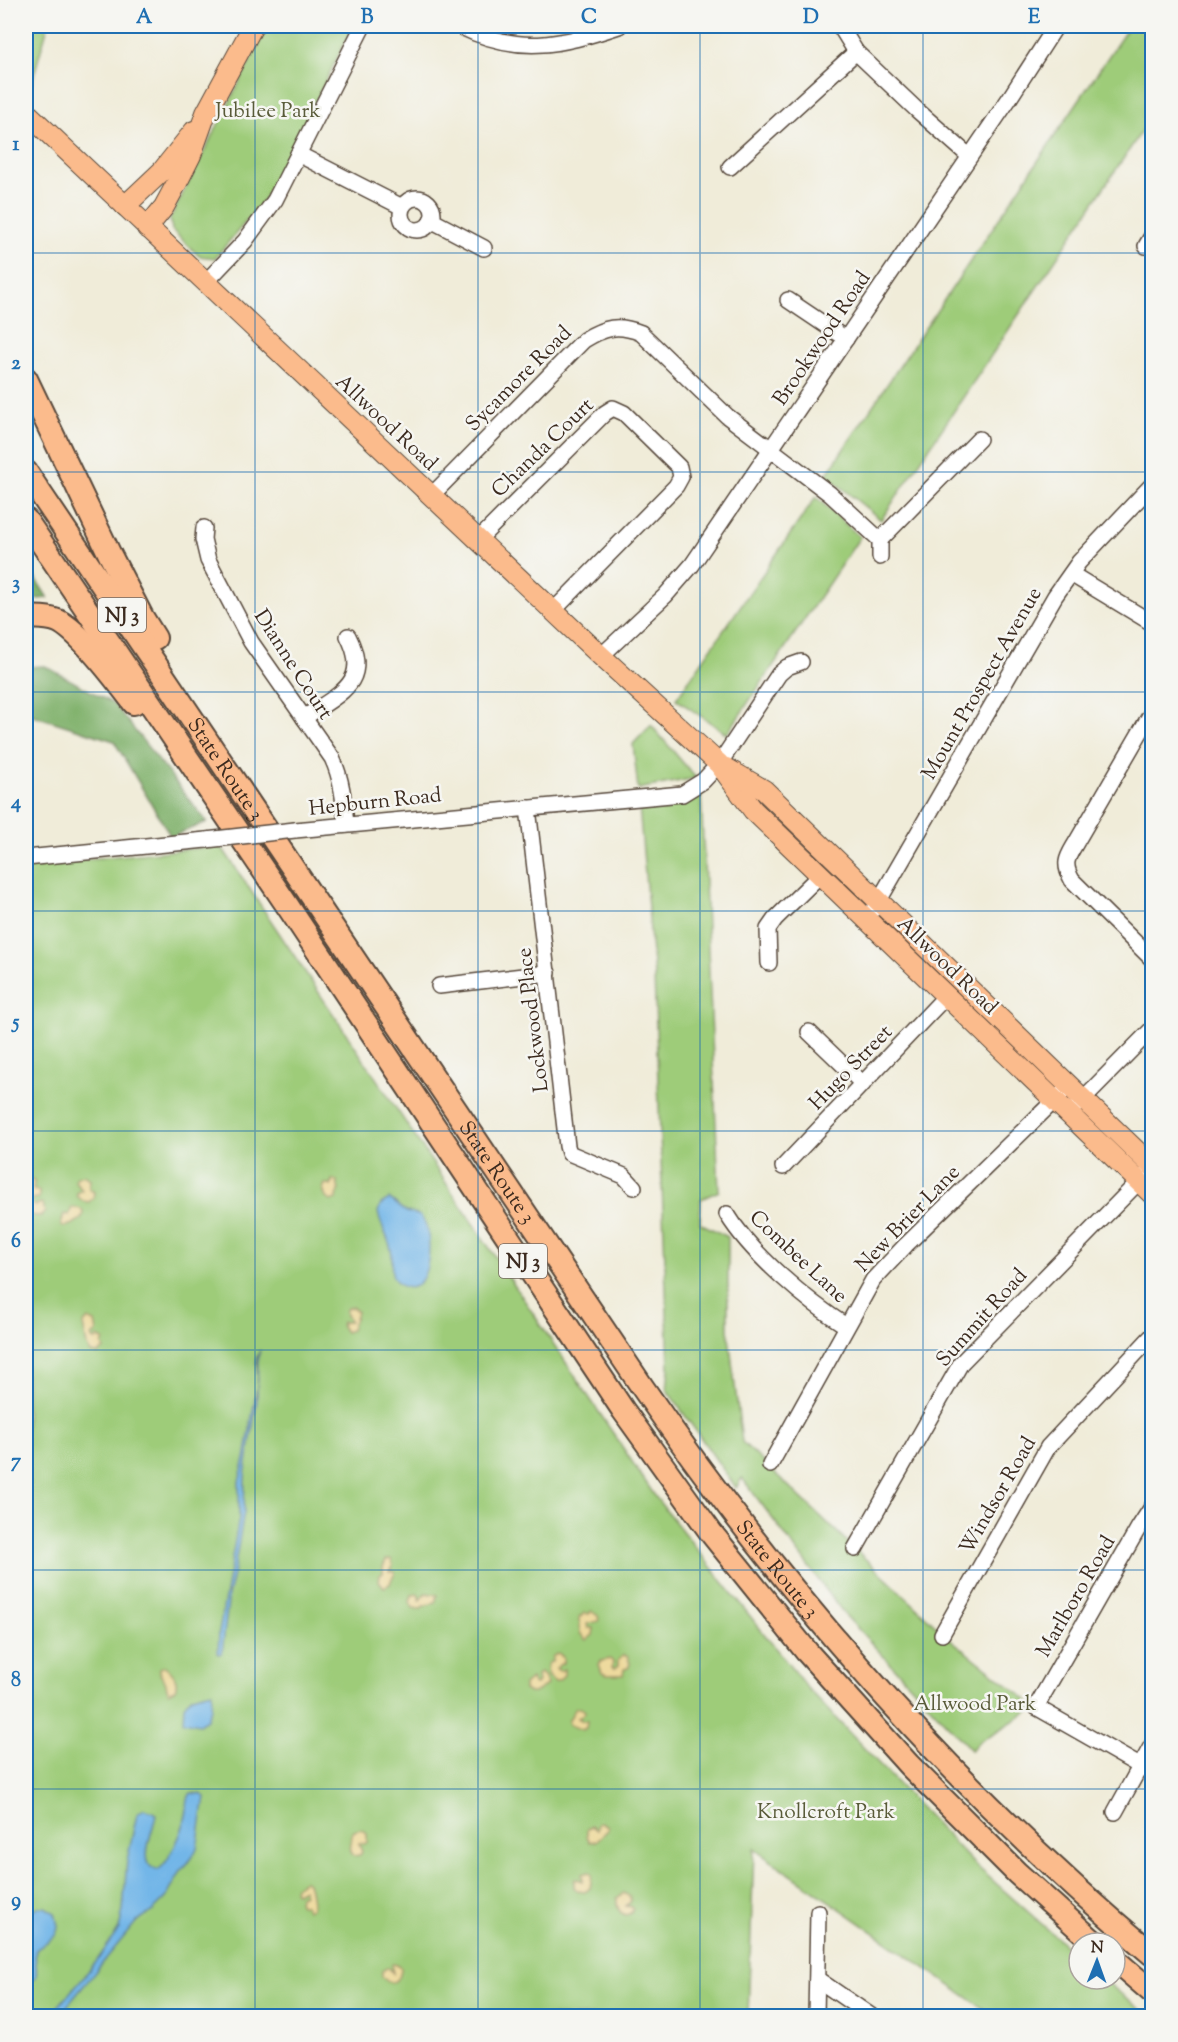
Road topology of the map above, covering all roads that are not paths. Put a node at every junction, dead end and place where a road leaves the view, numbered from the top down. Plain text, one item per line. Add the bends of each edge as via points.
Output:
1 (253, 26) edge
2 (363, 26) edge
3 (459, 26) edge
4 (619, 26) edge
5 (840, 26) edge
6 (1056, 26) edge
7 (856, 52) junction
8 (26, 112) edge
9 (203, 120) junction
10 (298, 154) junction
11 (969, 156) junction
12 (730, 167) dead end
13 (125, 206) junction
14 (402, 207) junction
15 (431, 220) junction
16 (147, 228) junction
17 (484, 248) dead end
18 (205, 283) junction
19 (788, 300) dead end
20 (846, 339) junction
21 (26, 380) edge
22 (979, 439) dead end
23 (771, 449) junction
24 (26, 471) edge
25 (1152, 485) edge
26 (432, 496) junction
27 (26, 520) edge
28 (204, 528) dead end
29 (478, 540) junction
30 (880, 540) junction
31 (880, 558) dead end
32 (1071, 574) junction
33 (553, 611) junction
34 (26, 618) edge
35 (1152, 622) edge
36 (26, 631) edge
37 (74, 634) junction
38 (348, 636) dead end
39 (601, 656) junction
40 (801, 662) dead end
41 (1152, 712) edge
42 (304, 718) junction
43 (219, 759) junction
44 (718, 764) junction
45 (528, 808) junction
46 (346, 825) junction
47 (26, 858) edge
48 (820, 874) junction
49 (879, 901) junction
50 (868, 920) junction
51 (1152, 959) edge
52 (769, 963) dead end
53 (548, 974) junction
54 (439, 986) dead end
55 (946, 996) junction
56 (1152, 1029) edge
57 (809, 1032) dead end
58 (863, 1084) junction
59 (1069, 1085) junction
60 (1083, 1099) junction
61 (1061, 1107) junction
62 (783, 1167) dead end
63 (465, 1174) junction
64 (1149, 1177) edge
65 (634, 1187) dead end
66 (727, 1214) dead end
67 (846, 1326) junction
68 (1152, 1336) edge
69 (770, 1465) dead end
70 (1152, 1507) edge
71 (855, 1549) dead end
72 (942, 1634) dead end
73 (1152, 1745) edge
74 (1147, 1770) edge
75 (1115, 1812) dead end
76 (818, 1911) dead end
77 (1082, 1931) edge
78 (1152, 1954) edge
79 (1127, 1970) edge
80 (817, 1979) junction
81 (1152, 1992) edge
82 (816, 2016) edge
83 (871, 2016) edge

1 - 9 main road
2 - 10 street
3 - 4 street via 496,40 526,44 570,41
5 - 7 street
6 - 11 street, Brookwood Road
7 - 11 street
7 - 12 street
8 - 13 main road, Allwood Road
9 - 13 main road via 162,171
9 - 16 main road via 180,179
10 - 14 street
10 - 18 street via 257,226
11 - 20 street, Brookwood Road
13 - 16 main road, Allwood Road
14 - 15 street via 410,199 421,199 430,205
14 - 15 street via 405,225 414,230 424,228
15 - 17 street
16 - 18 main road, Allwood Road
18 - 26 main road, Allwood Road
19 - 20 street
20 - 23 street, Brookwood Road
21 - 43 highway via 136,607 175,672
22 - 30 street
23 - 26 street, Sycamore Road via 727,416 641,333 608,328 577,347
23 - 30 street, Sycamore Road via 841,503
23 - 39 street, Brookwood Road via 682,578
24 - 43 highway, State Route 3 / NJ 3
25 - 32 street, Mount Prospect Avenue
26 - 29 main road, Allwood Road
27 - 63 highway, State Route 3 / NJ 3
28 - 42 street, Dianne Court via 208,560 251,642
29 - 33 main road, Allwood Road
29 - 33 street, Chanda Court via 605,412 613,408 624,413 679,467 681,477
30 - 31 street
32 - 35 street
32 - 49 street, Mount Prospect Avenue
33 - 39 main road, Allwood Road
34 - 37 highway via 52,619
36 - 37 highway via 49,626
37 - 63 highway via 148,721 380,1065
38 - 42 street via 357,655 351,682
39 - 44 main road, Allwood Road
40 - 44 street, Hepburn Road via 779,674
41 - 51 street via 1077,841 1066,870
42 - 46 street, Dianne Court via 338,770
43 - 78 highway, State Route 3 / NJ 3 via 654,1404 761,1550 852,1660 941,1758
44 - 45 street, Hepburn Road via 703,781 682,794
44 - 48 main road, Allwood Road via 753,810
44 - 49 main road, Allwood Road via 764,790
45 - 46 street, Hepburn Road
45 - 53 street, Lockwood Place
46 - 47 street, Hepburn Road, bridge
48 - 50 main road, Allwood Road
48 - 52 street via 768,929
49 - 50 street, Mount Prospect Avenue
49 - 59 main road, Allwood Road
50 - 55 main road, Allwood Road
53 - 54 street
53 - 65 street, Lockwood Place via 569,1153 624,1176
55 - 58 street, Hugo Street
55 - 61 main road, Allwood Road
56 - 60 street
57 - 58 street
58 - 62 street, Hugo Street
59 - 60 main road, Allwood Road
59 - 61 street, New Brier Lane
60 - 61 street
60 - 64 main road, Allwood Road
61 - 64 main road, Allwood Road
61 - 67 street, New Brier Lane via 906,1245 873,1280
63 - 77 highway, State Route 3 / NJ 3 via 645,1441 771,1608 922,1779
64 - 71 street, Summit Road via 961,1363
66 - 67 street, Combee Lane via 737,1230 777,1271
67 - 69 street, New Brier Lane
68 - 72 street, Windsor Road via 1048,1447
70 - 74 street, Marlboro Road via 1036,1707
73 - 74 street
74 - 75 street
76 - 80 street
79 - 81 highway
80 - 82 street
80 - 83 street

